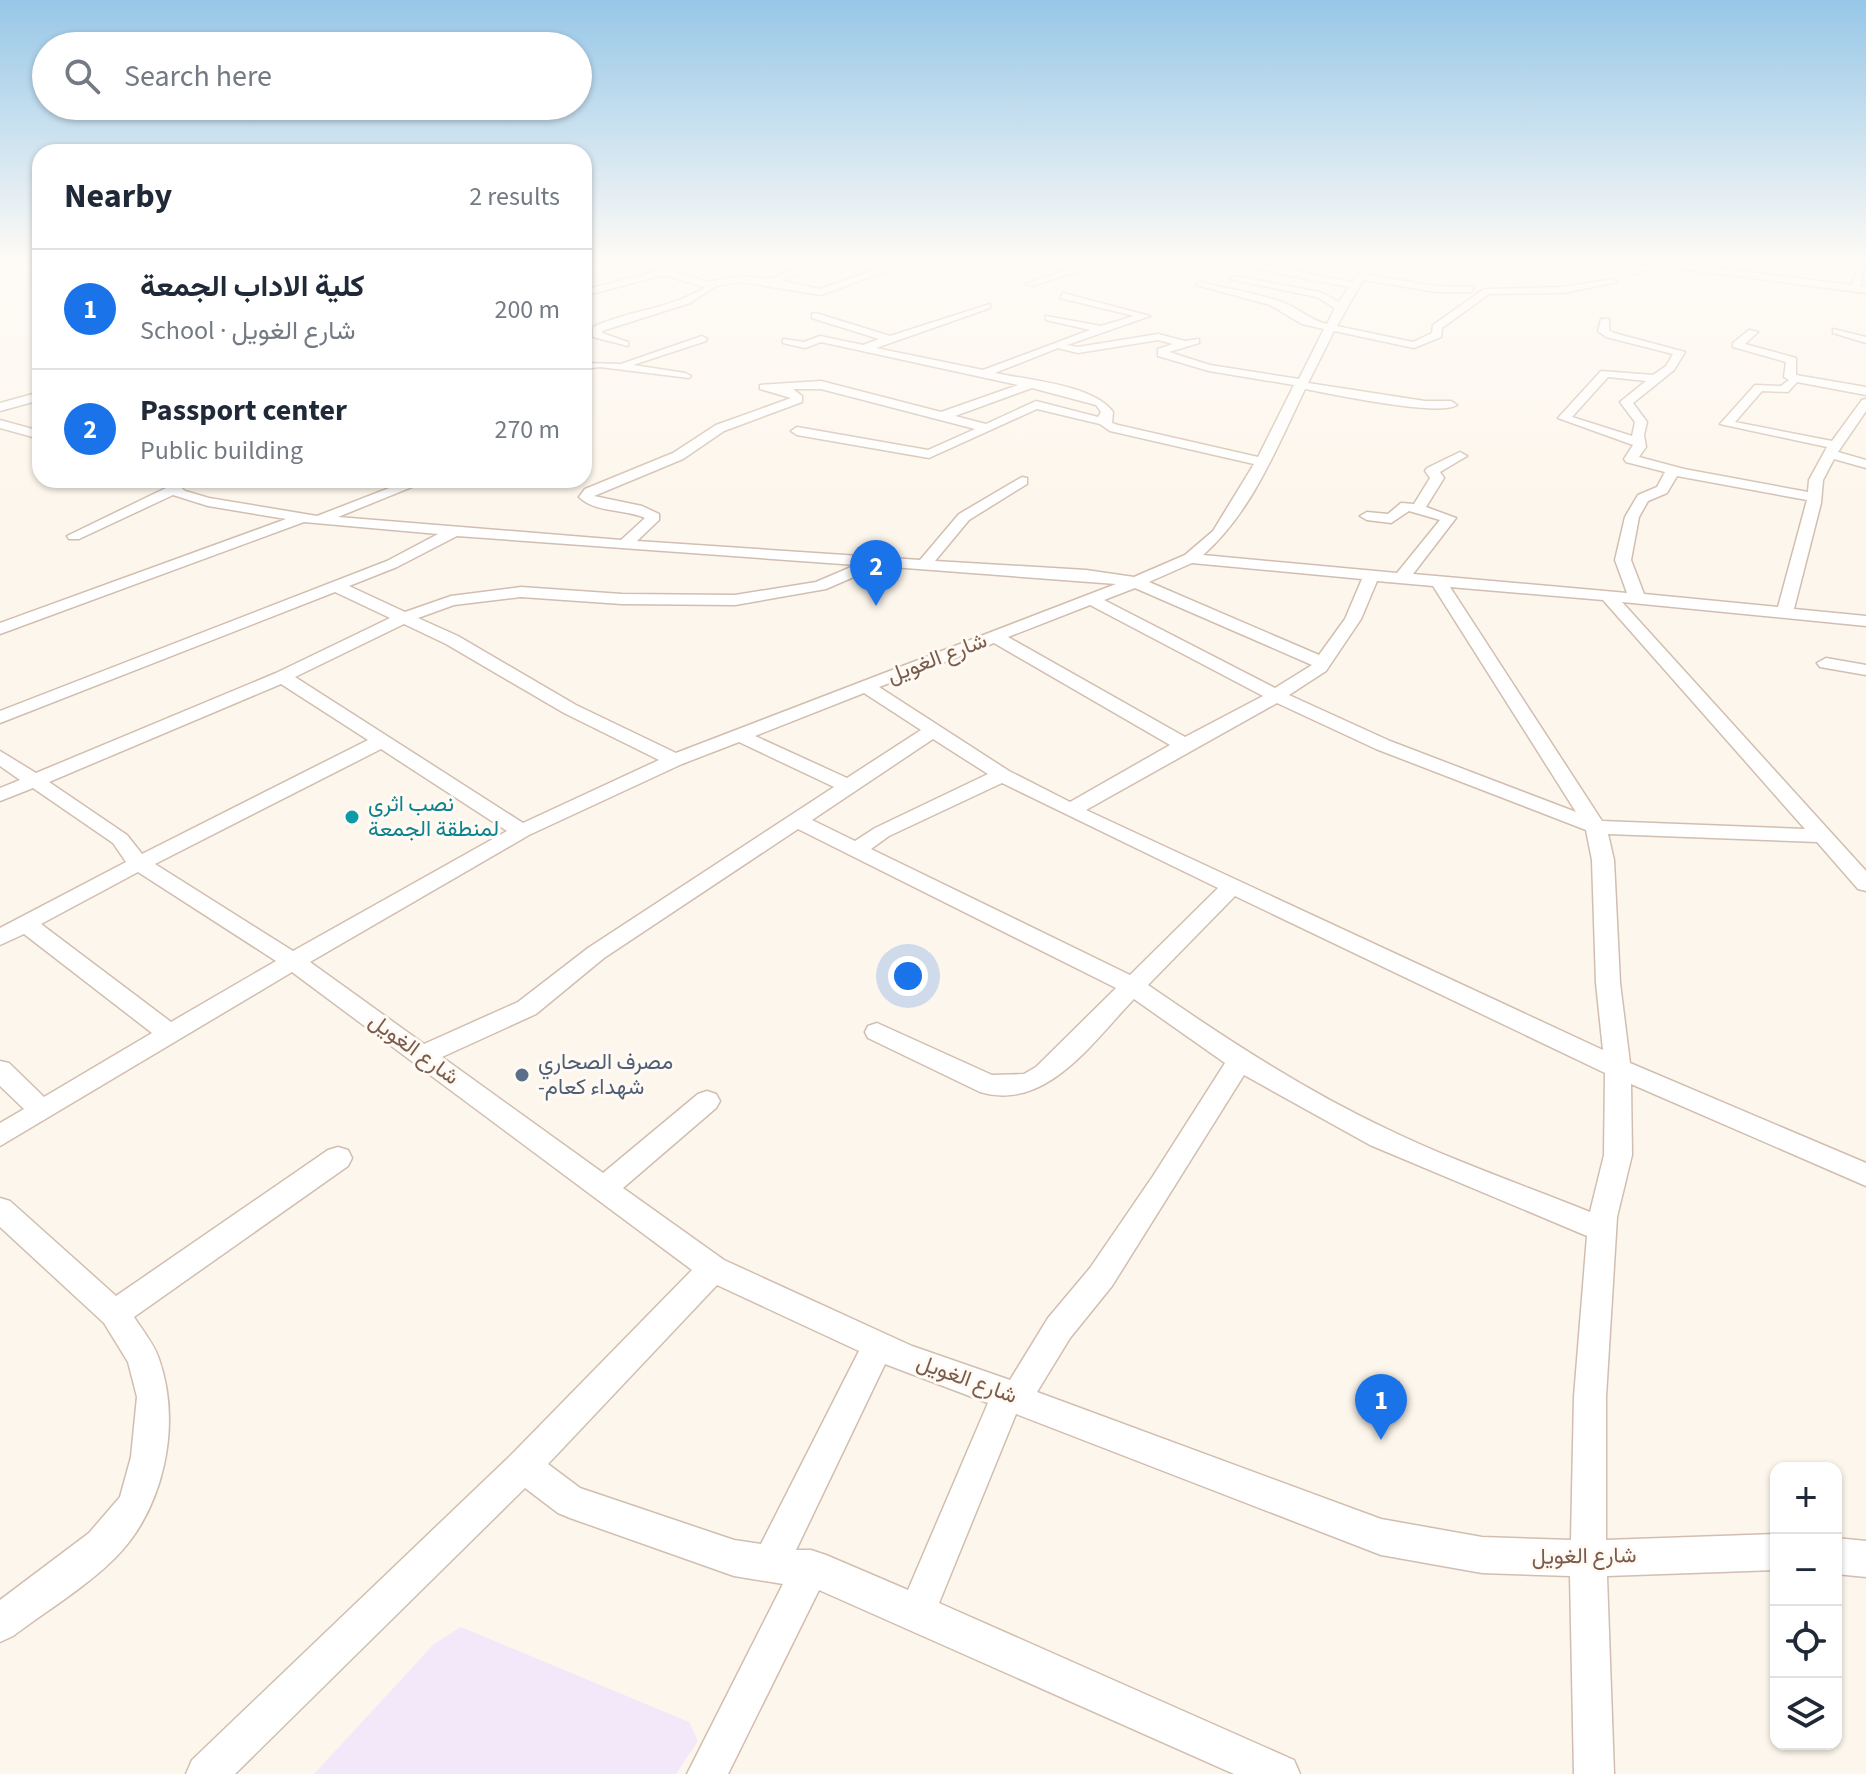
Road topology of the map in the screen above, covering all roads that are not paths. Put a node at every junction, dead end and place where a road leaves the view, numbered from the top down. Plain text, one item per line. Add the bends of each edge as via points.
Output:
1 (682, 346) edge
2 (853, 346) edge
3 (870, 346) edge
4 (1058, 346) joint
5 (1148, 346) edge
6 (1178, 346) edge
7 (1320, 346) edge
8 (1654, 346) edge
9 (1740, 346) edge
10 (864, 348) junction
11 (1139, 353) junction
12 (592, 365) edge
13 (618, 367) junction
14 (986, 373) junction
15 (685, 376) dead end
16 (1656, 379) junction
17 (1034, 383) junction
18 (1792, 383) dead end
19 (1301, 384) junction
20 (1866, 391) edge
21 (32, 398) edge
22 (1866, 403) edge
23 (1451, 405) dead end
24 (0, 407) edge
25 (943, 416) junction
26 (1105, 422) junction
27 (3, 428) edge
28 (987, 428) junction
29 (797, 431) dead end
30 (32, 433) edge
31 (1639, 443) junction
32 (1832, 450) junction
33 (1460, 456) dead end
34 (1262, 462) junction
35 (1866, 464) edge
36 (1673, 471) junction
37 (1022, 481) dead end
38 (163, 488) edge
39 (174, 488) edge
40 (399, 488) edge
41 (1815, 497) junction
42 (1419, 507) junction
43 (1367, 516) dead end
44 (310, 519) junction
45 (453, 532) junction
46 (74, 536) dead end
47 (625, 545) junction
48 (1190, 558) junction
49 (877, 561) junction
50 (924, 564) junction
51 (1371, 577) junction
52 (1401, 579) junction
53 (1438, 581) junction
54 (1135, 582) junction
55 (335, 586) junction
56 (1608, 596) junction
57 (1637, 598) junction
58 (1090, 599) junction
59 (1785, 612) junction
60 (403, 618) junction
61 (1866, 621) edge
62 (0, 629) edge
63 (994, 636) junction
64 (1323, 663) junction
65 (1826, 663) dead end
66 (1866, 670) edge
67 (282, 677) junction
68 (865, 686) junction
69 (1276, 696) junction
70 (0, 717) edge
71 (934, 730) junction
72 (739, 735) junction
73 (383, 740) junction
74 (1184, 745) junction
75 (0, 757) edge
76 (675, 760) junction
77 (1002, 775) junction
78 (35, 779) junction
79 (849, 787) junction
80 (0, 795) edge
81 (1070, 810) junction
82 (797, 821) junction
83 (1596, 827) junction
84 (522, 831) junction
85 (1824, 836) junction
86 (856, 850) junction
87 (138, 863) junction
88 (1866, 884) edge
89 (1233, 886) junction
90 (25, 923) junction
91 (0, 938) edge
92 (293, 961) junction
93 (1132, 986) junction
94 (877, 1032) dead end
95 (170, 1034) junction
96 (423, 1055) junction
97 (1240, 1061) junction
98 (1618, 1068) junction
99 (0, 1070) edge
100 (707, 1101) dead end
101 (42, 1111) junction
102 (0, 1136) edge
103 (338, 1158) dead end
104 (1866, 1175) edge
105 (602, 1190) junction
106 (0, 1209) edge
107 (1603, 1230) junction
108 (713, 1269) junction
109 (115, 1314) junction
110 (878, 1345) junction
111 (1013, 1396) junction
112 (523, 1466) junction
113 (1770, 1552) edge
114 (1842, 1557) edge
115 (1588, 1559) junction
116 (1866, 1559) edge
117 (770, 1565) junction
118 (811, 1568) junction
119 (917, 1612) junction
120 (0, 1623) edge
121 (206, 1774) edge
122 (707, 1774) edge
123 (1280, 1774) edge
124 (1594, 1774) edge

1 - 13 street
2 - 10 street
3 - 10 street
4 - 11 street
4 - 14 street
5 - 11 street
6 - 11 street
7 - 19 street, شارع الغويل
8 - 16 street via 1680,352
9 - 20 street via 1792,360 1790,377
10 - 14 street
11 - 19 street
12 - 13 street
13 - 15 street
14 - 17 street
16 - 31 street via 1626,402 1641,422
16 - 31 street via 1605,373 1564,418
17 - 25 street
17 - 26 street via 1100,402 1107,412
18 - 32 street via 1784,390 1759,387 1726,424
19 - 23 street
19 - 34 street, شارع الغويل
21 - 24 street
22 - 32 street
25 - 28 street
25 - 47 street via 821,385 764,387 798,399 720,428 678,456 590,492 586,497 592,501 654,517
26 - 28 street via 1036,405
26 - 34 street
27 - 30 street
28 - 29 street via 929,454
31 - 36 street via 1631,459
32 - 35 street
32 - 41 street via 1816,480
33 - 42 street via 1432,471 1437,478
34 - 48 street, شارع الغويل via 1218,534
36 - 41 street
36 - 57 street via 1662,490 1643,498 1632,517 1623,560
37 - 50 street via 964,517
38 - 46 street
39 - 44 street via 208,502
40 - 44 street
41 - 59 street
42 - 43 street via 1406,506 1391,519
42 - 52 street via 1450,520
44 - 45 street
44 - 62 street
45 - 47 street
45 - 55 street
47 - 49 street
48 - 51 street
48 - 54 street, شارع الغويل
49 - 50 street
49 - 60 street via 820,586 735,600 521,592 451,601
50 - 54 street
51 - 52 street
51 - 64 street via 1353,619
52 - 53 street
53 - 56 street
53 - 83 street
54 - 58 street, شارع الغويل
54 - 64 street
55 - 60 street
55 - 70 street
56 - 57 street
56 - 85 street
57 - 59 street
58 - 63 street, شارع الغويل
58 - 69 street
59 - 61 street
60 - 67 street
60 - 76 street
63 - 68 street, شارع الغويل
63 - 74 street
64 - 69 street
65 - 66 street
67 - 73 street
67 - 78 street
68 - 71 street
68 - 72 street, شارع الغويل
69 - 74 street
69 - 83 street via 1383,745
71 - 77 street
71 - 79 street
72 - 76 street, شارع الغويل
72 - 79 street
73 - 84 street
73 - 87 street
74 - 81 street
75 - 78 street
76 - 84 street, شارع الغويل
77 - 81 street
77 - 86 street via 892,827
78 - 80 street
78 - 87 street via 120,839
79 - 82 street
81 - 89 street
82 - 86 street
82 - 96 street via 596,953 527,1008
83 - 85 street
83 - 98 street
84 - 92 street, شارع الغويل
85 - 88 street
86 - 93 street
87 - 90 street
87 - 92 street
89 - 93 street
89 - 98 street
90 - 91 street
90 - 95 street
92 - 95 street
92 - 96 street, شارع الغويل
93 - 94 street via 1045,1074 1028,1083 989,1085
93 - 97 street
95 - 101 street
96 - 105 street, شارع الغويل
97 - 107 street via 1380,1138
97 - 111 street via 1101,1277
98 - 104 street
98 - 107 street via 1618,1155
99 - 101 street
100 - 105 street
101 - 102 street
103 - 109 street
105 - 108 street, شارع الغويل
106 - 109 street
107 - 115 street via 1590,1397
108 - 110 street, شارع الغويل
108 - 112 street
109 - 120 street via 143,1358 153,1397 148,1457 135,1506 102,1546
110 - 111 street, شارع الغويل
110 - 117 street
111 - 115 street, شارع الغويل via 1381,1537 1482,1555
111 - 119 street
112 - 117 street via 570,1501 693,1545
112 - 121 street
113 - 115 street, شارع الغويل
114 - 116 street
115 - 124 street
117 - 118 street
118 - 119 street
118 - 122 street
119 - 123 street

